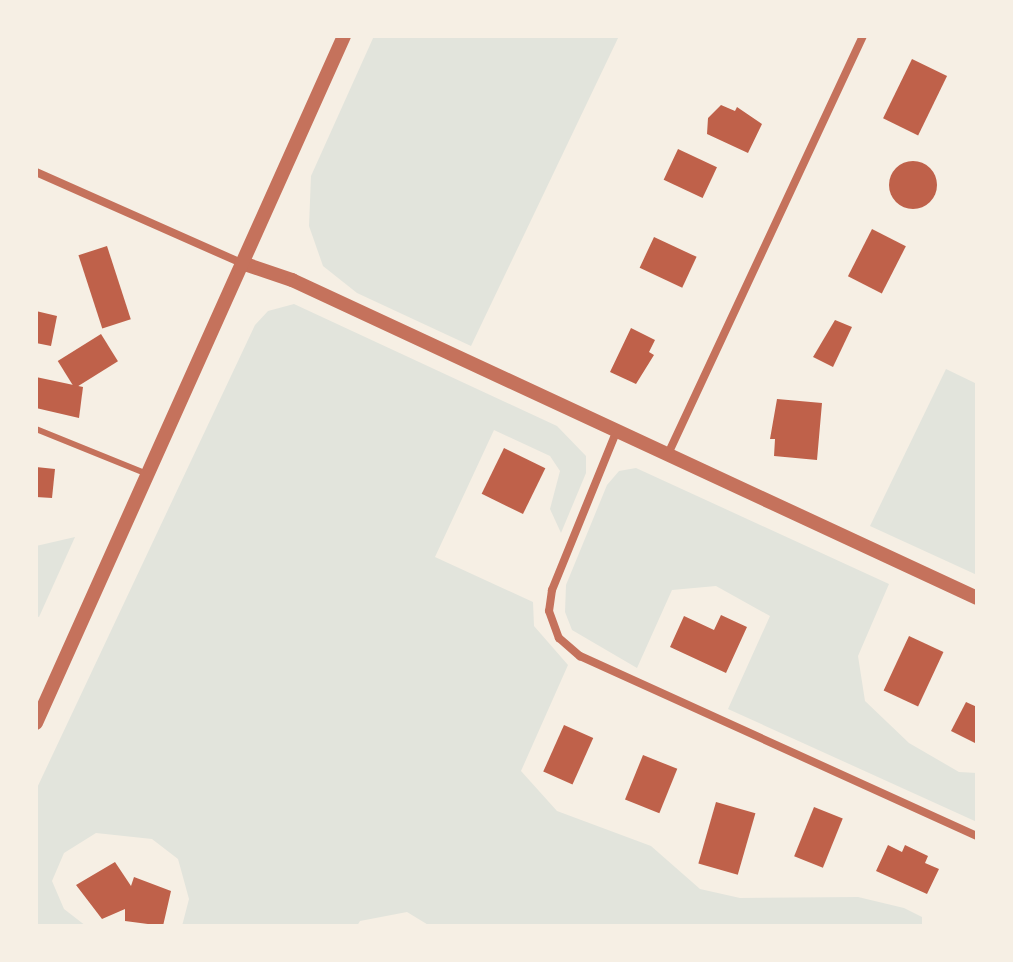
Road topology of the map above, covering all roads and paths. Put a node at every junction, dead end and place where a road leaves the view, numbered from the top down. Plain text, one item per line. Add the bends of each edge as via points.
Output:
1 (344, 36) edge
2 (863, 36) edge
3 (36, 172) edge
4 (245, 264) junction
5 (36, 429) edge
6 (617, 430) junction
7 (668, 454) junction
8 (149, 474) junction
9 (977, 598) edge
10 (36, 723) edge
11 (977, 836) edge

1 - 4 street
2 - 7 street
3 - 4 street
4 - 6 street via 292,280
4 - 8 street
5 - 8 lane
6 - 7 street
6 - 11 street via 552,590 549,611 559,638 580,656
7 - 9 street
8 - 10 street

